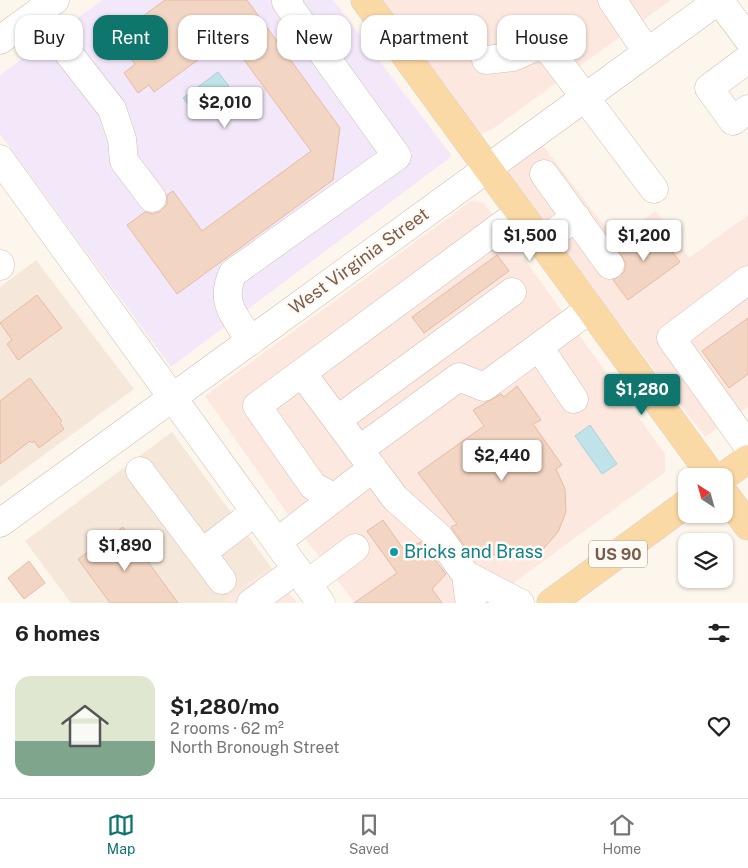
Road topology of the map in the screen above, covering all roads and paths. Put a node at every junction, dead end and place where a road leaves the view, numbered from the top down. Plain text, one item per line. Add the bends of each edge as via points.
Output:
1 (289, 0) edge
2 (365, 0) edge
3 (612, 0) edge
4 (719, 0) edge
5 (46, 7) edge
6 (0, 40) edge
7 (748, 40) edge
8 (647, 52) junction
9 (748, 59) edge
10 (487, 60) edge
11 (584, 98) junction
12 (748, 109) edge
13 (0, 158) edge
14 (487, 168) junction
15 (544, 174) dead end
16 (654, 189) dead end
17 (152, 198) dead end
18 (520, 212) junction
19 (576, 217) junction
20 (542, 242) junction
21 (610, 265) dead end
22 (748, 280) edge
23 (512, 292) dead end
24 (590, 309) junction
25 (250, 341) junction
26 (538, 347) junction
27 (302, 373) junction
28 (173, 398) junction
29 (574, 399) dead end
30 (337, 420) junction
31 (748, 446) edge
32 (366, 459) junction
33 (748, 459) edge
34 (706, 468) edge
35 (733, 470) edge
36 (140, 471) dead end
37 (333, 497) junction
38 (733, 505) edge
39 (678, 510) edge
40 (255, 512) junction
41 (0, 523) edge
42 (748, 526) edge
43 (277, 542) junction
44 (355, 548) dead end
45 (202, 553) junction
46 (466, 575) junction
47 (222, 580) dead end
48 (308, 585) edge
49 (264, 599) edge
50 (472, 603) edge
51 (520, 603) edge
52 (551, 603) edge

1 - 25 street via 286,2 397,156 234,273 228,284 229,309
2 - 14 main road
3 - 8 street
4 - 7 street
4 - 8 street, West Virginia Street
5 - 6 street
5 - 17 street via 112,109 122,139 124,161
8 - 11 street, West Virginia Street
9 - 12 street via 709,88 733,121
10 - 11 street via 513,57 538,46 550,51
11 - 14 street, West Virginia Street
11 - 16 street
13 - 28 street
14 - 18 main road
14 - 25 street, West Virginia Street
15 - 19 street
18 - 20 main road
18 - 27 street
19 - 20 street
19 - 21 street
20 - 24 main road
22 - 31 street via 671,338
23 - 30 street
24 - 26 street
24 - 34 main road
25 - 28 street, West Virginia Street
26 - 29 street
26 - 32 street via 484,387 459,377
27 - 30 street
27 - 37 street via 257,406 313,486
28 - 40 street
28 - 41 street, West Virginia Street
30 - 32 street
32 - 37 street
32 - 46 street via 395,498 439,537
33 - 35 main road
36 - 45 street
37 - 43 street
38 - 42 main road
39 - 52 main road, US 90
40 - 43 street
40 - 45 street
43 - 48 street
44 - 48 street
45 - 47 street
46 - 50 street
46 - 51 street
48 - 49 street

